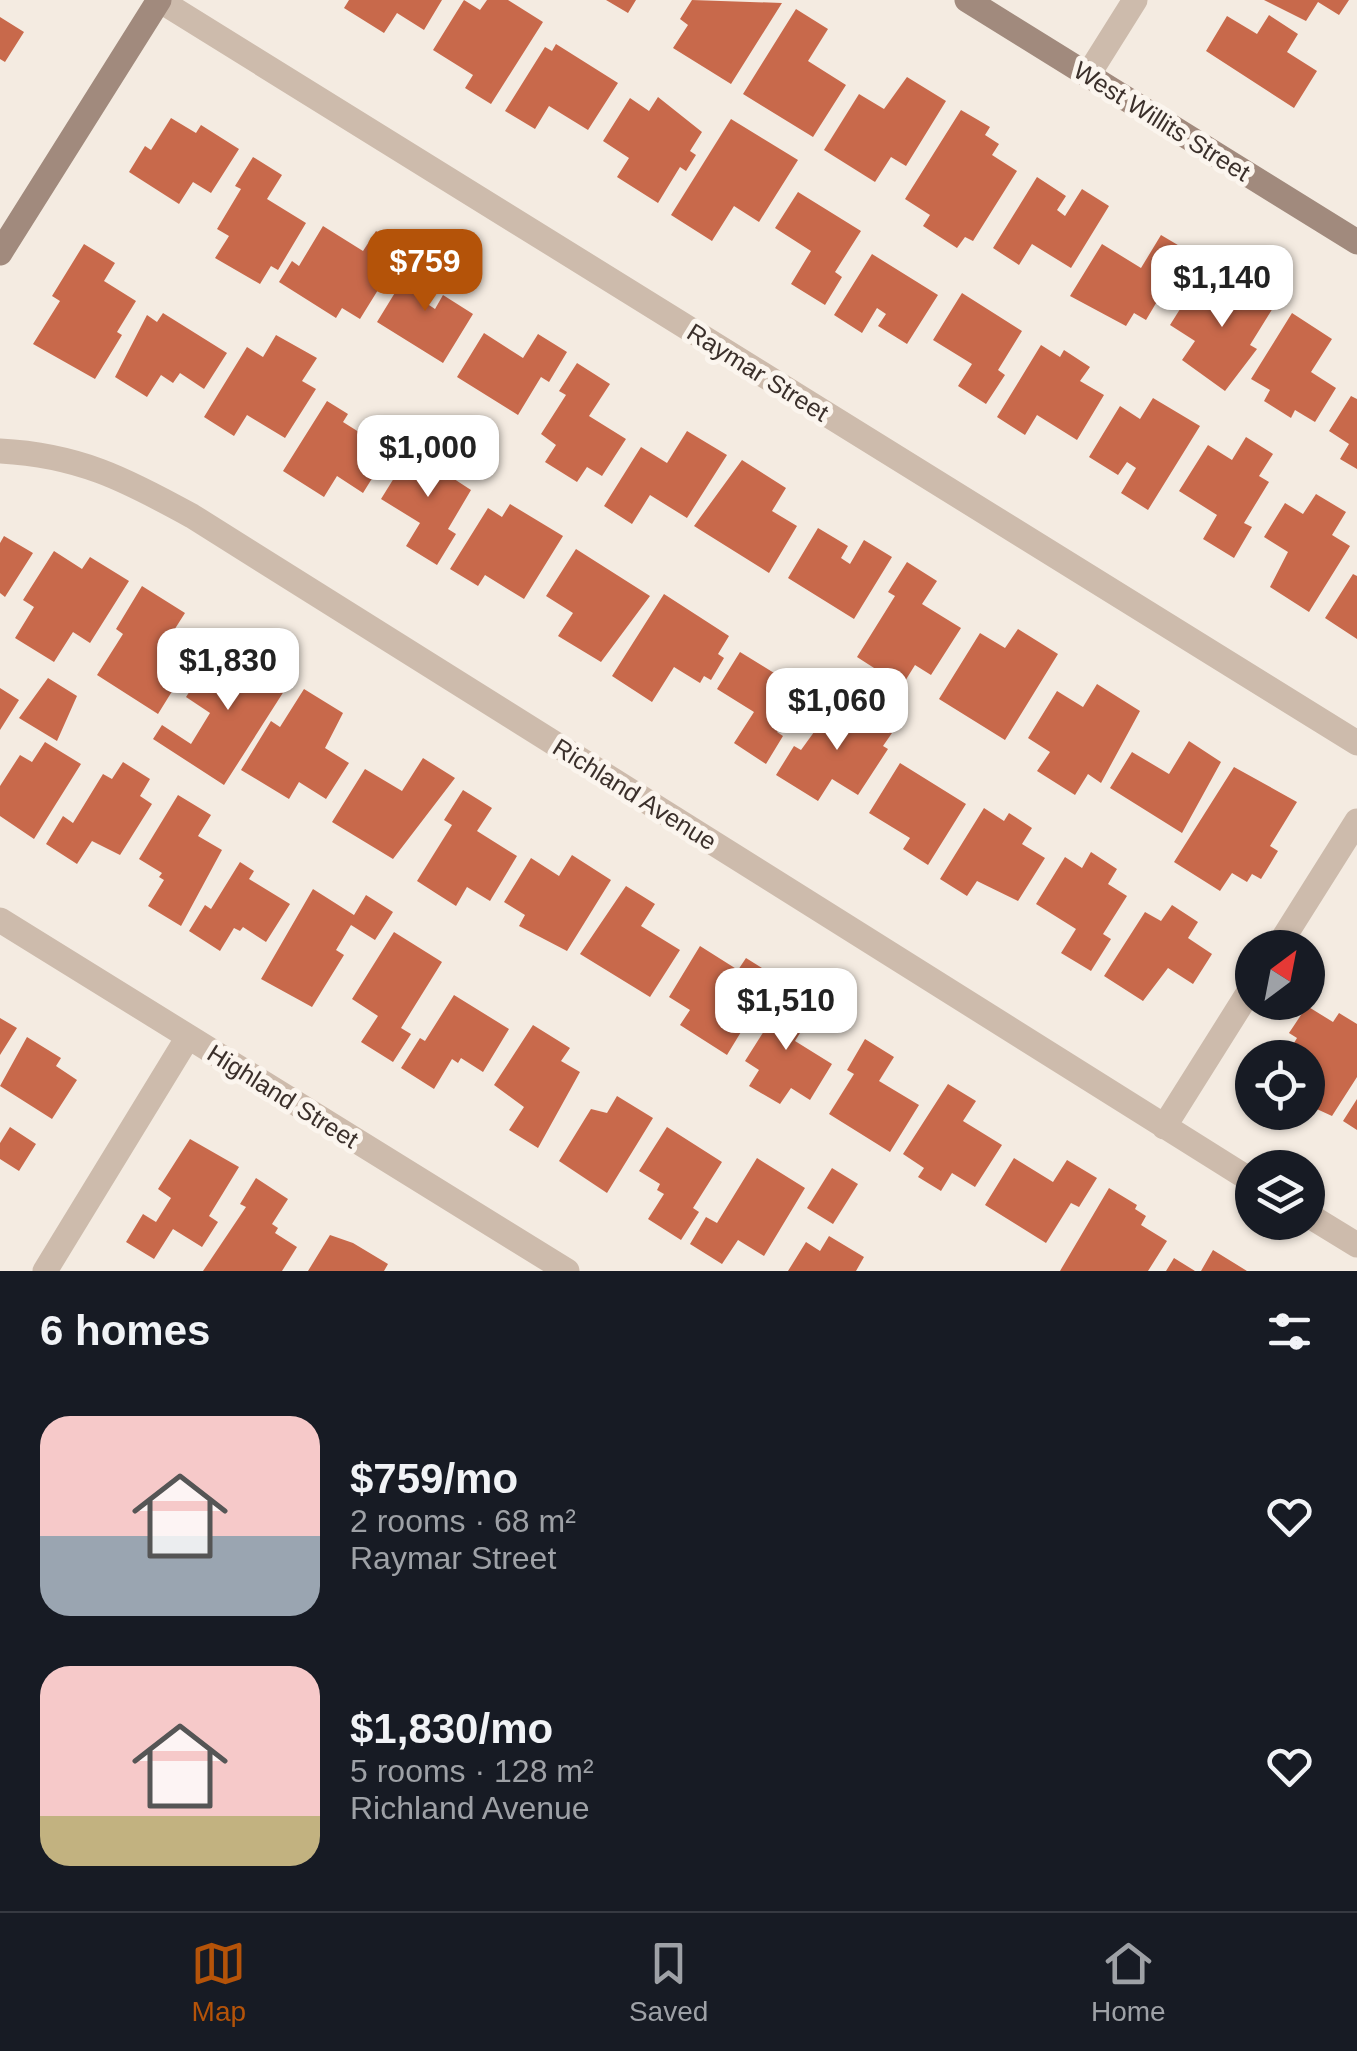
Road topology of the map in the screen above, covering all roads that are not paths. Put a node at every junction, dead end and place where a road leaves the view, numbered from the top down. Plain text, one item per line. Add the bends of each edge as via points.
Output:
1 (159, 0) edge
2 (967, 0) edge
3 (1135, 0) edge
4 (1088, 75) junction
5 (1357, 242) edge
6 (0, 253) edge
7 (0, 451) edge
8 (1357, 743) edge
9 (1357, 821) edge
10 (0, 920) edge
11 (1289, 930) edge
12 (1235, 1014) edge
13 (188, 1037) junction
14 (1164, 1127) junction
15 (1235, 1171) edge
16 (1325, 1225) edge
17 (1357, 1245) edge
18 (45, 1271) edge
19 (567, 1271) edge

1 - 6 street
1 - 8 street, Raymar Street
2 - 4 street, West Willits Street
3 - 4 street
4 - 5 street, West Willits Street
7 - 14 street, Richland Avenue via 38,453 115,474 192,516
9 - 11 street
10 - 13 street, Highland Street
12 - 14 street
13 - 18 street
13 - 19 street, Highland Street
14 - 15 street, Richland Avenue
16 - 17 street

